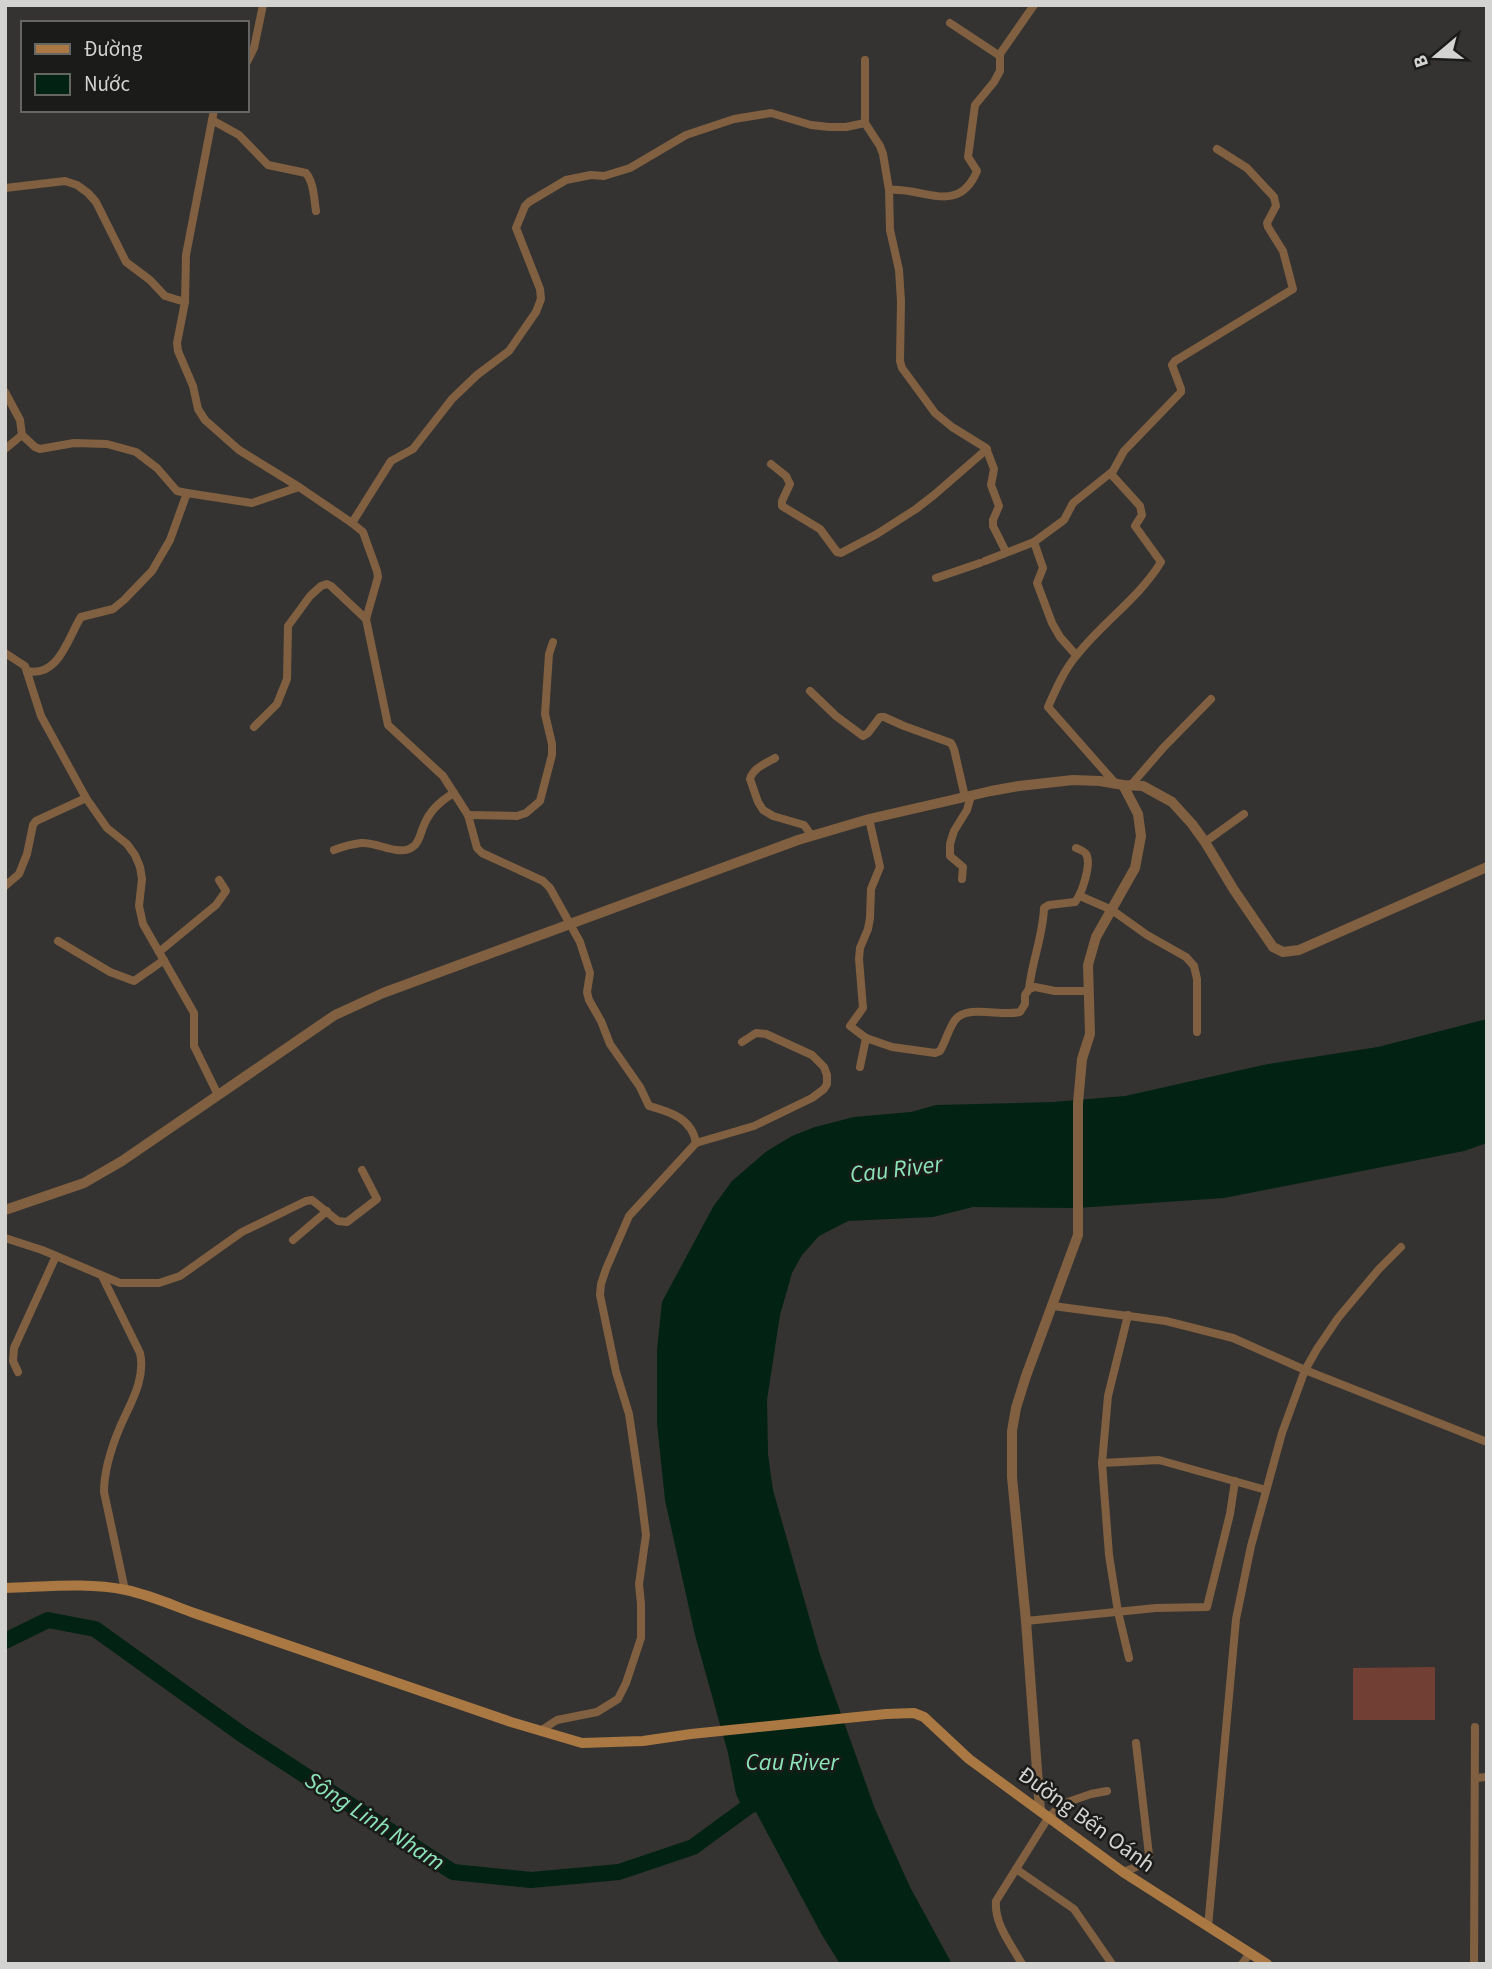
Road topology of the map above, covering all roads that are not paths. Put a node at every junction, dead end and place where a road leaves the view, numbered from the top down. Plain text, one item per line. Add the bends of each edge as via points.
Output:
1 (263, 5) edge
2 (1034, 5) edge
3 (950, 23) dead end
4 (1000, 56) junction
5 (248, 60) edge
6 (865, 60) dead end
7 (213, 115) edge
8 (865, 123) junction
9 (1217, 149) dead end
10 (5, 188) edge
11 (888, 190) junction
12 (316, 211) dead end
13 (185, 302) junction
14 (5, 392) edge
15 (22, 435) junction
16 (5, 449) edge
17 (987, 449) junction
18 (771, 464) dead end
19 (1111, 474) junction
20 (299, 487) junction
21 (187, 493) junction
22 (352, 523) junction
23 (1034, 542) junction
24 (1006, 552) junction
25 (936, 578) dead end
26 (366, 619) junction
27 (553, 642) dead end
28 (5, 653) edge
29 (1076, 655) junction
30 (27, 671) junction
31 (810, 691) dead end
32 (1211, 699) dead end
33 (254, 727) dead end
34 (775, 758) dead end
35 (1123, 784) junction
36 (454, 793) junction
37 (968, 797) junction
38 (86, 798) junction
39 (1244, 814) dead end
40 (468, 815) junction
41 (869, 818) junction
42 (812, 836) junction
43 (1205, 842) junction
44 (1076, 848) dead end
45 (334, 850) dead end
46 (1487, 867) edge
47 (962, 879) dead end
48 (219, 880) dead end
49 (5, 886) edge
50 (1080, 896) junction
51 (1112, 910) junction
52 (570, 923) junction
53 (58, 941) dead end
54 (161, 956) junction
55 (1030, 989) junction
56 (1089, 991) junction
57 (1197, 1032) dead end
58 (866, 1038) junction
59 (743, 1042) dead end
60 (860, 1067) dead end
61 (218, 1095) junction
62 (696, 1143) junction
63 (362, 1170) dead end
64 (5, 1210) edge
65 (327, 1211) junction
66 (5, 1238) edge
67 (293, 1240) dead end
68 (1401, 1247) dead end
69 (55, 1256) junction
70 (103, 1278) junction
71 (1053, 1306) junction
72 (1128, 1315) junction
73 (1305, 1370) junction
74 (18, 1373) dead end
75 (1487, 1442) edge
76 (1101, 1463) junction
77 (1235, 1481) junction
78 (1266, 1490) junction
79 (5, 1588) edge
80 (125, 1590) junction
81 (1118, 1612) junction
82 (1026, 1621) junction
83 (1129, 1658) dead end
84 (1475, 1727) dead end
85 (540, 1731) junction
86 (1136, 1743) dead end
87 (1487, 1777) edge
88 (1475, 1778) junction
89 (1107, 1791) dead end
90 (1044, 1814) junction
91 (1016, 1869) junction
92 (1123, 1872) junction
93 (1208, 1927) junction
94 (1250, 1954) junction
95 (1022, 1964) edge
96 (1112, 1964) edge
97 (1242, 1964) edge
98 (1267, 1964) edge
99 (1474, 1964) edge

1 - 5 street
2 - 4 street
3 - 4 street
4 - 11 street via 1000,71 975,105 968,157 977,171 966,188 947,196
6 - 8 street
7 - 12 street via 268,165 306,173
7 - 13 street via 185,261
8 - 11 street via 880,146
8 - 22 street via 811,125 771,113 734,119 686,135 630,168 566,180 529,202 516,228 540,289 536,312 507,354 452,399 413,449 391,461
9 - 19 street via 1247,168 1276,201 1267,223 1283,251 1293,289 1175,361 1172,365 1181,392 1124,452
10 - 13 street via 65,181 77,185 96,202 126,262 165,296
11 - 17 street via 899,270 902,368 934,413
13 - 20 street via 177,343 198,409 239,450
14 - 15 street via 20,420
15 - 16 street
15 - 21 street via 40,449 107,444 136,452 177,491
17 - 18 street via 916,509 841,553 820,529 782,506 790,484
17 - 24 street via 994,469 991,485 999,506 993,526
19 - 23 street
19 - 29 street via 1140,506 1142,515 1135,526 1161,562 1138,593
20 - 21 street via 252,503
20 - 22 street
21 - 30 street via 170,540 141,583 113,609 81,617 53,664 36,673
22 - 26 street via 366,537 377,571
23 - 24 street
23 - 29 street via 1043,568 1037,583 1052,623
24 - 25 street
26 - 33 street via 331,586 321,586 288,626 285,686 276,704
26 - 36 street via 390,728 432,764
27 - 40 street via 545,714 552,755 540,801 517,816
28 - 30 street
29 - 35 street via 1048,707
30 - 38 street via 41,716
31 - 37 street via 863,736 884,717 951,743
32 - 35 street
34 - 42 street via 751,775 758,802 773,816 804,825
35 - 37 street via 1073,780
35 - 43 street via 1143,786 1172,802
35 - 51 street via 1138,814 1141,836 1135,868
36 - 40 street
36 - 45 street via 433,809 415,845 409,848 362,842
37 - 41 street
37 - 47 street via 949,852 962,867
38 - 49 street via 36,821 19,874
38 - 54 street via 103,824 135,855 142,879 139,914
39 - 43 street
40 - 52 street via 482,853 543,881
41 - 42 street
41 - 58 street via 880,867 860,948 863,1008 850,1026
42 - 52 street
43 - 46 street via 1260,929 1273,947 1283,952 1300,950
44 - 50 street via 1087,857
48 - 54 street via 226,891 216,905
50 - 51 street
50 - 55 street via 1076,902 1044,908
51 - 56 street via 1092,950
51 - 57 street via 1194,966
52 - 61 street via 391,989 335,1015
52 - 62 street via 589,967 589,1000 610,1044 649,1106 674,1114 688,1125
53 - 54 street via 134,981
54 - 61 street via 194,1013 194,1046
55 - 56 street
55 - 58 street via 1020,1012 959,1016 935,1053
56 - 71 street via 1090,1034 1082,1059 1078,1103 1078,1235
58 - 60 street
59 - 62 street via 757,1033 766,1034 811,1055 824,1067 827,1084 812,1098 754,1126
61 - 64 street via 84,1183
62 - 85 street via 629,1216 601,1284 642,1495 646,1535 639,1584 641,1637 618,1699 597,1712 557,1720
63 - 65 street via 376,1202 347,1222
65 - 67 street
65 - 70 street via 306,1201 242,1232 169,1281 146,1285
66 - 69 street
68 - 73 street via 1338,1318
69 - 70 street
69 - 74 street via 14,1348
70 - 80 street via 142,1362 104,1480
71 - 72 street
71 - 82 street via 1012,1431
72 - 73 street via 1226,1336
72 - 76 street via 1108,1396
73 - 75 street
73 - 78 street
76 - 77 street via 1159,1460
76 - 81 street
77 - 78 street
77 - 81 street via 1207,1607
78 - 93 street via 1236,1619
79 - 80 main road, Đường Bến Oánh via 86,1585
80 - 85 main road, Đường Bến Oánh
81 - 82 street
81 - 83 street
82 - 90 street
84 - 88 street
85 - 90 main road, Đường Bến Oánh via 582,1743 643,1741 914,1713
86 - 92 street via 1149,1855 1144,1863
87 - 88 street
88 - 99 street
89 - 90 street
90 - 91 street
90 - 92 main road, Đường Bến Oánh
91 - 95 street via 996,1901 995,1911
91 - 96 street via 1074,1909
92 - 93 main road, Đường Bến Oánh
93 - 94 main road, Đường Bến Oánh
94 - 97 street
94 - 98 main road, Đường Bến Oánh

